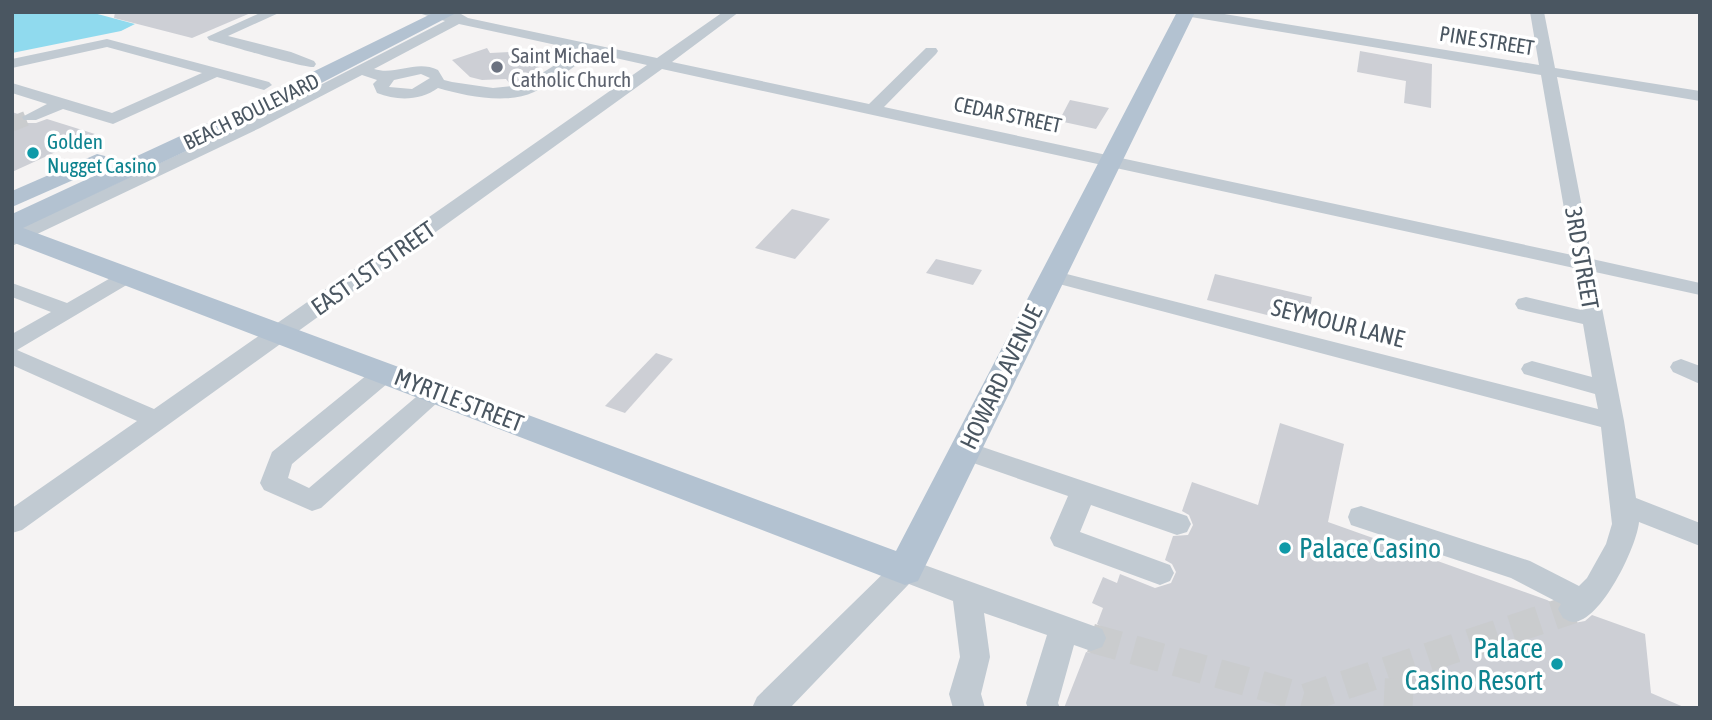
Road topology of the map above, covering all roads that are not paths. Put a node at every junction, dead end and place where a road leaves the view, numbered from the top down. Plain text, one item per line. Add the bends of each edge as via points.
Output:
1 (274, 12) edge
2 (414, 12) edge
3 (732, 12) edge
4 (1186, 12) edge
5 (1537, 12) edge
6 (460, 22) edge
7 (523, 34) junction
8 (592, 48) junction
9 (931, 51) dead end
10 (661, 63) junction
11 (12, 64) edge
12 (309, 64) junction
13 (361, 70) junction
14 (1547, 71) junction
15 (216, 72) junction
16 (388, 77) junction
17 (436, 82) junction
18 (264, 85) junction
19 (12, 88) edge
20 (1700, 96) edge
21 (62, 103) junction
22 (873, 109) junction
23 (30, 117) tunnel mouth
24 (1111, 160) junction
25 (12, 200) edge
26 (14, 233) edge
27 (1583, 263) junction
28 (128, 276) junction
29 (1051, 276) junction
30 (12, 289) edge
31 (1700, 289) edge
32 (1526, 304) dead end
33 (69, 311) junction
34 (1594, 320) junction
35 (282, 333) junction
36 (12, 344) edge
37 (12, 356) edge
38 (1532, 369) dead end
39 (386, 372) junction
40 (1606, 389) junction
41 (437, 392) junction
42 (159, 420) junction
43 (1612, 421) junction
44 (965, 450) junction
45 (1084, 491) junction
46 (1623, 504) junction
47 (1361, 517) dead end
48 (12, 522) edge
49 (1177, 524) dead end
50 (1700, 535) edge
51 (905, 570) junction
52 (1160, 573) dead end
53 (967, 594) junction
54 (768, 708) edge
55 (969, 708) edge
56 (1044, 708) edge

1 - 12 street via 214,37
2 - 12 main road, BEACH BOULEVARD
3 - 10 street, EAST 1ST STREET
4 - 14 street, PINE STREET
4 - 24 main road, HOWARD AVENUE
5 - 14 street, 3RD STREET
6 - 7 street, CEDAR STREET
6 - 7 street via 511,39
6 - 13 street
6 - 26 main road, BEACH BOULEVARD via 239,118
7 - 8 street, CEDAR STREET
8 - 10 street, CEDAR STREET
8 - 17 street via 517,92 468,90
9 - 22 street
10 - 22 street, CEDAR STREET
10 - 35 street, EAST 1ST STREET
11 - 15 street via 107,43
12 - 18 main road, BEACH BOULEVARD
13 - 16 street
13 - 26 street via 254,125
14 - 20 street, PINE STREET
14 - 27 street, 3RD STREET
15 - 18 street
15 - 21 street via 113,119
16 - 17 street via 427,70 436,75
16 - 17 street via 380,87 394,94 416,92
18 - 25 main road, BEACH BOULEVARD
19 - 21 street
21 - 23 street
22 - 24 street, CEDAR STREET
24 - 27 street, CEDAR STREET
24 - 29 main road, HOWARD AVENUE
26 - 28 main road, MYRTLE STREET
27 - 31 street, CEDAR STREET
27 - 34 street, 3RD STREET
28 - 33 street
28 - 35 main road, MYRTLE STREET
29 - 43 street, SEYMOUR LANE
29 - 44 main road, HOWARD AVENUE
30 - 33 street
32 - 34 street
33 - 36 street
34 - 40 street, 3RD STREET
35 - 39 main road, MYRTLE STREET
35 - 42 street, EAST 1ST STREET
37 - 42 street
38 - 40 street
39 - 41 main road, MYRTLE STREET
39 - 41 street via 281,458 272,483 312,501
40 - 43 street, 3RD STREET
41 - 51 main road, MYRTLE STREET
42 - 48 street, EAST 1ST STREET
43 - 46 street, 3RD STREET
44 - 45 street
44 - 51 main road, HOWARD AVENUE
45 - 49 street
45 - 52 street via 1064,538
46 - 47 street, 3RD STREET via 1626,524 1619,546 1597,587 1578,605 1520,569
46 - 50 street
51 - 53 street
51 - 54 street, HOWARD AVENUE
53 - 55 street via 975,657 965,694
53 - 56 street via 1077,633 1042,703

